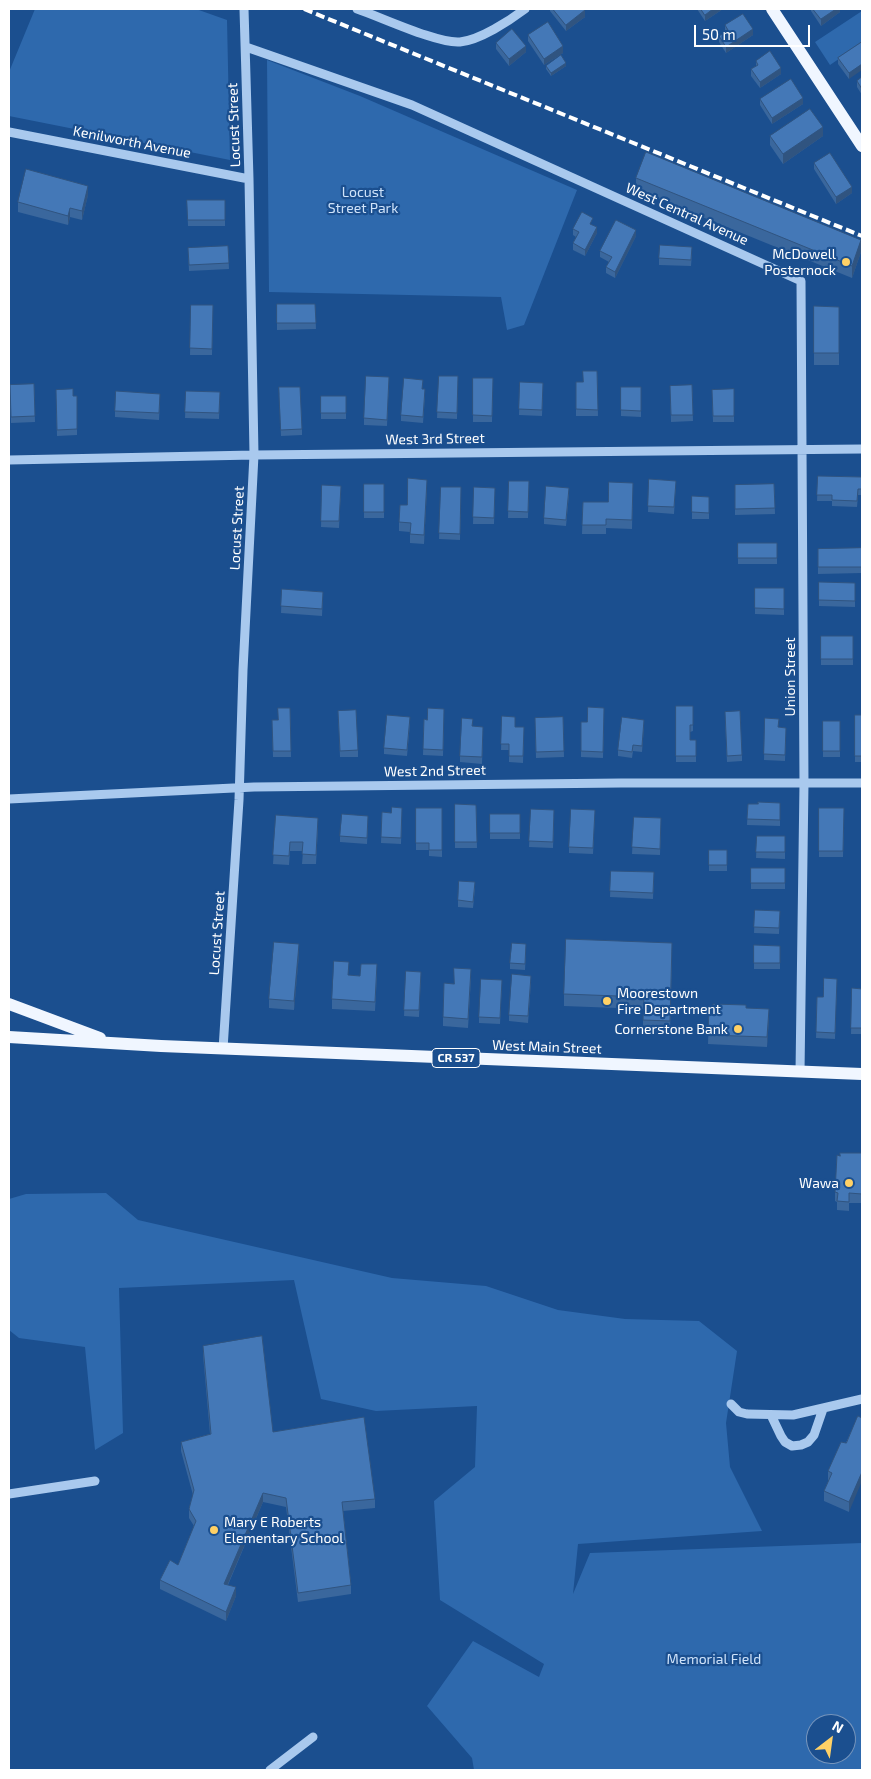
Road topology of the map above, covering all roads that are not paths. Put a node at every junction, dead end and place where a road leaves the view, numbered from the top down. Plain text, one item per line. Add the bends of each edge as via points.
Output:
1 (244, 9) edge
2 (358, 9) edge
3 (525, 9) edge
4 (772, 9) edge
5 (246, 47) junction
6 (9, 132) edge
7 (862, 146) edge
8 (250, 179) junction
9 (801, 281) joint
10 (862, 448) edge
11 (802, 449) junction
12 (254, 455) junction
13 (9, 460) edge
14 (804, 783) junction
15 (862, 783) edge
16 (240, 787) junction
17 (9, 799) edge
18 (9, 1004) edge
19 (9, 1037) edge
20 (112, 1043) junction
21 (223, 1049) junction
22 (800, 1072) junction
23 (862, 1074) edge
24 (862, 1399) edge
25 (731, 1404) dead end
26 (823, 1409) junction
27 (771, 1415) junction
28 (95, 1481) dead end
29 (9, 1494) edge
30 (313, 1737) dead end
31 (270, 1770) edge

1 - 5 street, Locust Street
2 - 3 street via 439,39 458,42 474,39
4 - 7 main road
5 - 8 street, Locust Street
5 - 9 street, West Central Avenue via 412,104
6 - 8 street, Kenilworth Avenue
8 - 12 street, Locust Street
9 - 11 street, Union Street
10 - 11 street, West 3rd Street
11 - 12 street, West 3rd Street
11 - 14 street, Union Street
12 - 13 street, West 3rd Street
12 - 16 street, Locust Street
14 - 15 street, West 2nd Street
14 - 16 street, West 2nd Street
14 - 22 street, Union Street
16 - 17 street, West 2nd Street
16 - 21 street, Locust Street
18 - 20 main road, CR 537
19 - 20 main road, CR 537
20 - 21 main road, West Main Street / CR 537
21 - 22 main road, West Main Street / CR 537
22 - 23 main road, West Main Street / CR 537
24 - 26 street
25 - 27 street via 739,1412
26 - 27 street via 793,1415
26 - 27 street via 814,1435 801,1445 792,1446 785,1442
28 - 29 street
30 - 31 street

